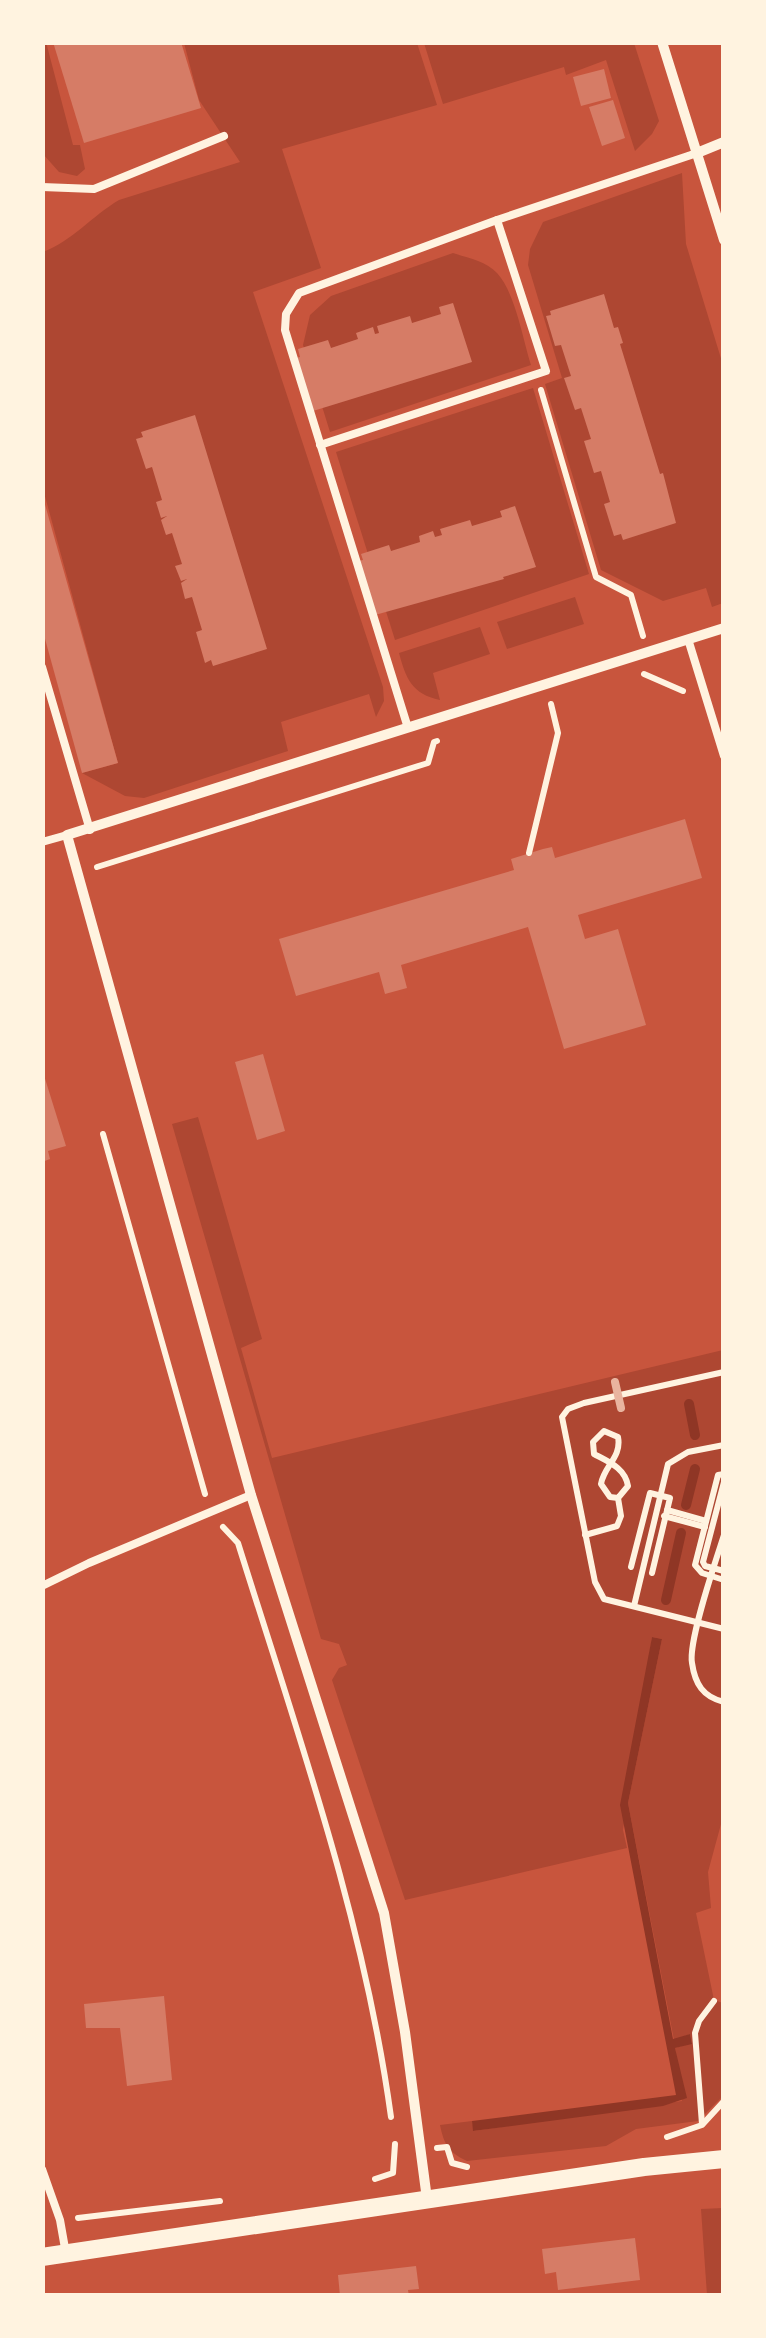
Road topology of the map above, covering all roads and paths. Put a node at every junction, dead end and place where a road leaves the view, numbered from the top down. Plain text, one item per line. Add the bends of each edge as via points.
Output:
1 (662, 42) edge
2 (224, 136) dead end
3 (724, 142) edge
4 (696, 153) junction
5 (42, 187) edge
6 (498, 220) junction
7 (724, 240) edge
8 (536, 374) junction
9 (320, 445) junction
10 (724, 628) edge
11 (688, 639) junction
12 (647, 652) junction
13 (42, 668) edge
14 (643, 674) dead end
15 (570, 698) dead end
16 (707, 702) junction
17 (551, 704) junction
18 (534, 710) dead end
19 (408, 728) junction
20 (450, 737) dead end
21 (724, 756) edge
22 (90, 830) junction
23 (67, 836) junction
24 (42, 842) edge
25 (530, 854) dead end
26 (78, 872) junction
27 (102, 1134) dead end
28 (724, 1372) edge
29 (724, 1445) edge
30 (611, 1463) junction
31 (724, 1474) edge
32 (724, 1482) edge
33 (251, 1495) junction
34 (660, 1496) junction
35 (618, 1498) junction
36 (214, 1510) junction
37 (667, 1513) junction
38 (655, 1514) junction
39 (707, 1526) junction
40 (724, 1535) edge
41 (585, 1536) junction
42 (631, 1567) dead end
43 (652, 1572) dead end
44 (724, 1572) edge
45 (713, 1573) junction
46 (724, 1580) edge
47 (42, 1586) edge
48 (634, 1606) junction
49 (699, 1623) junction
50 (724, 1629) edge
51 (724, 1702) edge
52 (714, 2000) dead end
53 (724, 2102) edge
54 (702, 2125) junction
55 (654, 2140) dead end
56 (419, 2150) junction
57 (396, 2152) junction
58 (724, 2158) edge
59 (481, 2166) dead end
60 (42, 2169) edge
61 (357, 2186) dead end
62 (238, 2199) dead end
63 (427, 2199) junction
64 (60, 2220) junction
65 (66, 2254) junction
66 (42, 2257) edge

1 - 4 street
2 - 5 lane via 94,189
3 - 4 street
4 - 6 lane
4 - 7 street
6 - 8 lane via 546,371
6 - 9 lane via 290,302 284,330
8 - 9 lane
8 - 12 path via 596,578 631,595
9 - 19 lane
10 - 11 street
11 - 12 street
11 - 16 lane
12 - 19 street
13 - 22 lane
14 - 16 path
15 - 17 path
16 - 21 lane
17 - 18 path
17 - 25 path via 558,733
19 - 22 street
20 - 26 path via 434,742 428,762
22 - 23 street
23 - 24 lane
23 - 26 street
26 - 33 street
27 - 36 path via 202,1489
28 - 41 path via 568,1409 562,1417
29 - 34 path via 668,1464
30 - 30 path via 618,1437 604,1431 593,1442 594,1454
30 - 35 path via 628,1486
30 - 35 path via 601,1484
31 - 39 path via 718,1475
32 - 39 path
33 - 36 lane
33 - 56 street via 384,1913
34 - 37 path via 670,1498
34 - 38 path
34 - 42 path via 650,1493
35 - 41 path via 617,1526
36 - 47 lane
36 - 57 path via 238,1543 343,1879 381,2043
37 - 38 path
37 - 39 path
37 - 43 path
38 - 48 path
39 - 45 path via 695,1565
40 - 45 path
41 - 48 path via 604,1599
44 - 45 path
45 - 46 path
45 - 49 path
48 - 49 path
49 - 50 path
49 - 51 path via 690,1660 707,1697
52 - 54 path via 696,2032
53 - 54 path
54 - 55 path
56 - 57 path
56 - 59 path via 447,2147 452,2163
56 - 63 street
57 - 61 path via 393,2173
58 - 63 street
60 - 64 lane
62 - 64 path
63 - 65 street
64 - 65 lane
65 - 66 street

